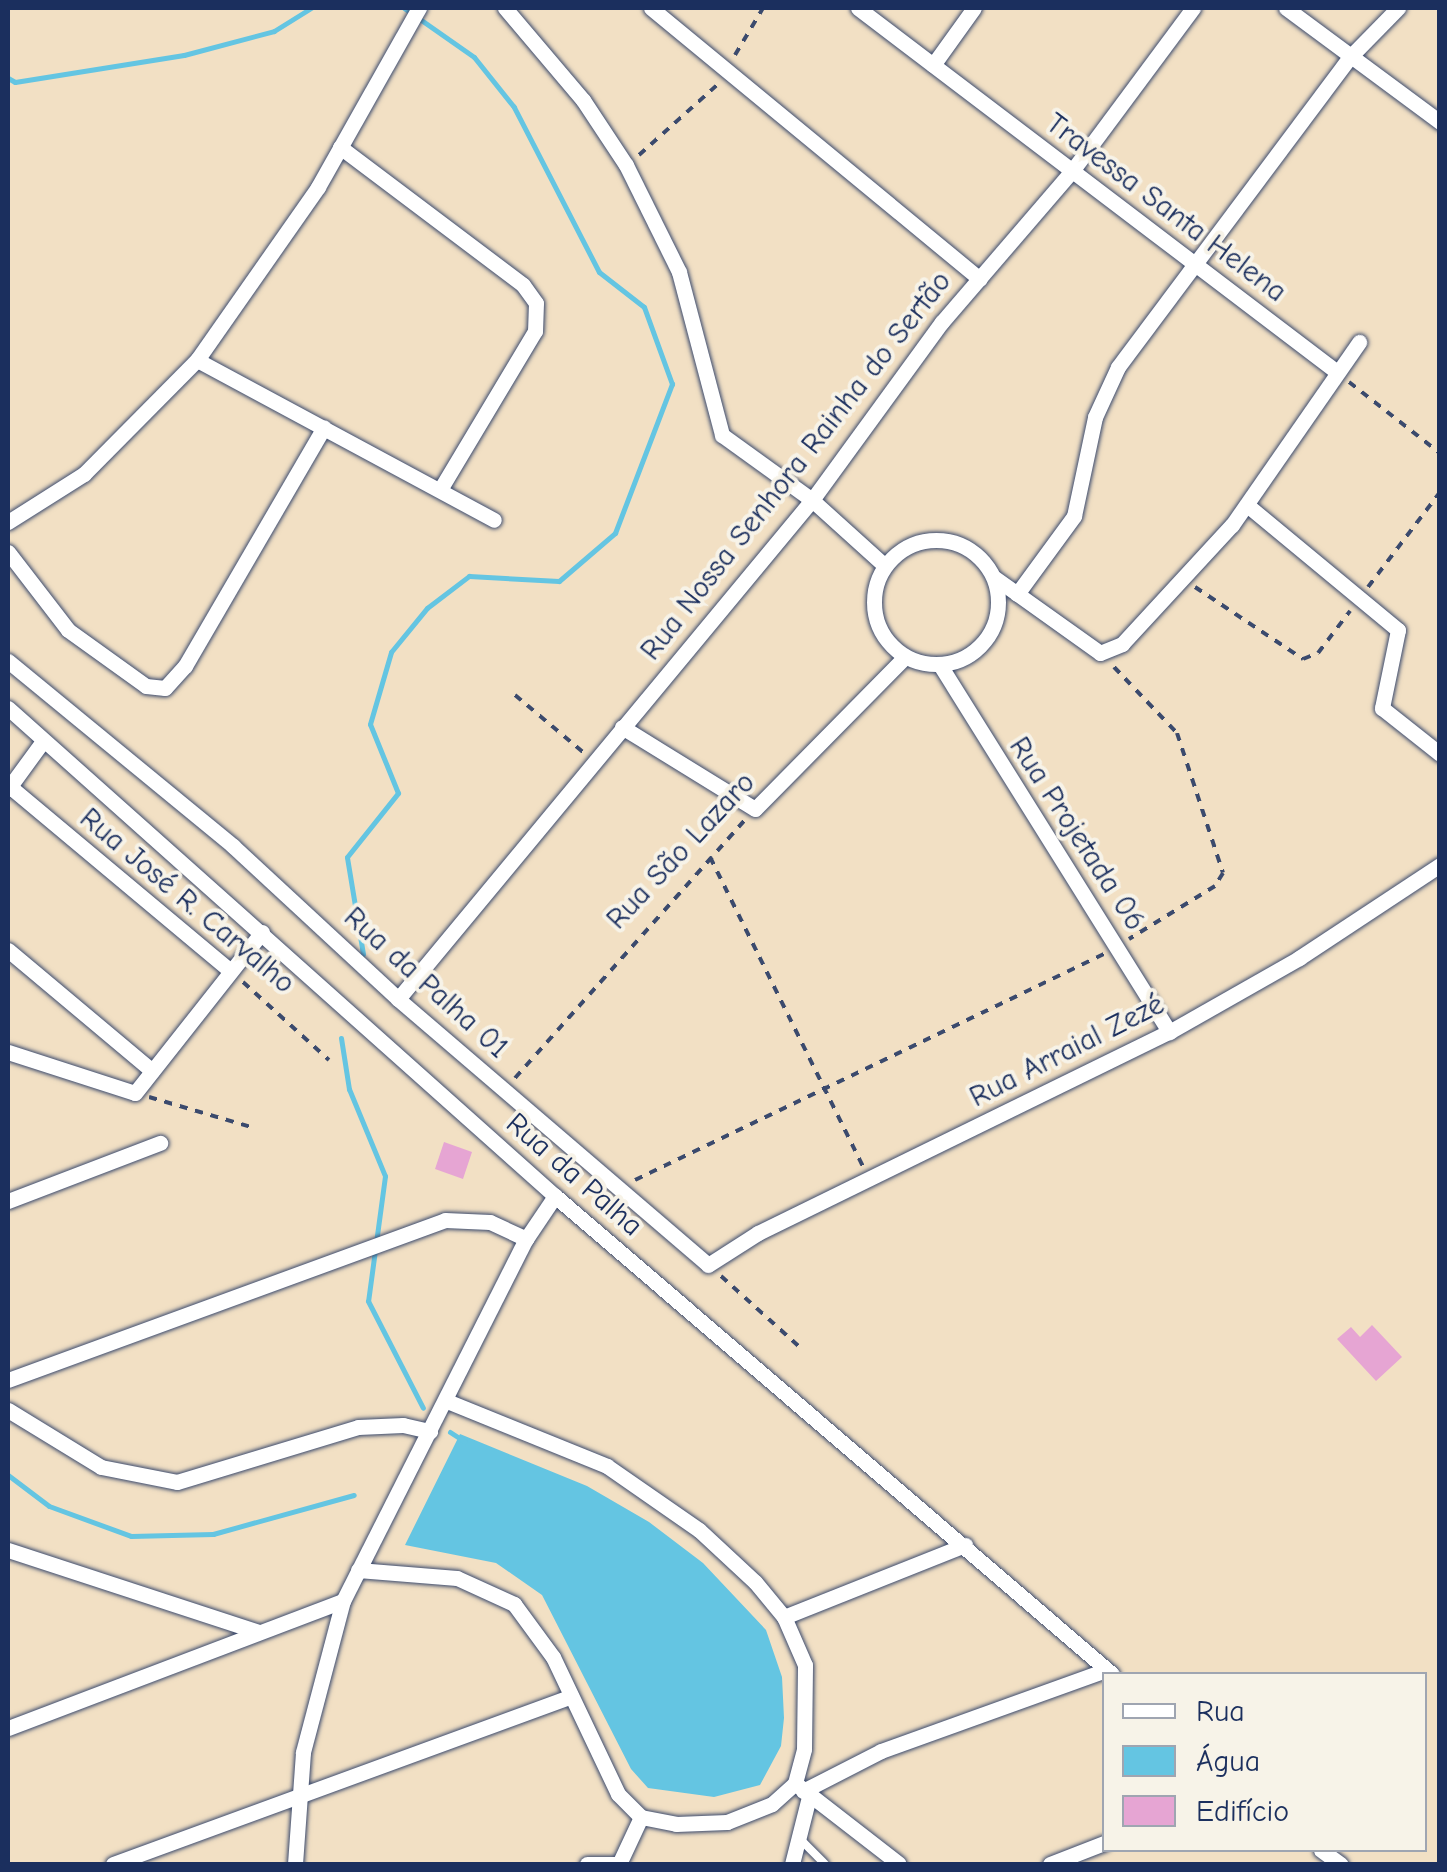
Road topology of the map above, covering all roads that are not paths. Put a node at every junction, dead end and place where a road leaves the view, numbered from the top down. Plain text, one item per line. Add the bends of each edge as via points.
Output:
1 (419, 8) edge
2 (505, 8) edge
3 (651, 8) edge
4 (858, 8) edge
5 (974, 8) edge
6 (1193, 8) edge
7 (1286, 8) edge
8 (1398, 8) edge
9 (1350, 57) junction
10 (932, 65) junction
11 (1440, 122) edge
12 (340, 147) junction
13 (1072, 171) junction
14 (1196, 264) junction
15 (980, 279) junction
16 (1360, 342) dead end
17 (197, 360) junction
18 (1337, 372) junction
19 (324, 427) junction
20 (440, 490) junction
21 (812, 500) junction
22 (1247, 505) junction
23 (494, 520) dead end
24 (8, 522) edge
25 (8, 552) edge
26 (884, 566) junction
27 (995, 578) junction
28 (1017, 594) junction
29 (906, 657) junction
30 (8, 661) edge
31 (940, 665) junction
32 (8, 708) edge
33 (622, 727) junction
34 (43, 741) junction
35 (1440, 754) edge
36 (8, 787) edge
37 (1440, 865) edge
38 (262, 932) junction
39 (8, 950) edge
40 (228, 968) junction
41 (398, 999) junction
42 (1169, 1032) junction
43 (8, 1052) edge
44 (152, 1072) junction
45 (160, 1143) dead end
46 (555, 1196) junction
47 (8, 1201) edge
48 (526, 1239) junction
49 (708, 1265) joint
50 (8, 1380) edge
51 (447, 1400) junction
52 (8, 1410) edge
53 (430, 1431) junction
54 (965, 1544) junction
55 (8, 1550) edge
56 (358, 1570) junction
57 (344, 1601) junction
58 (784, 1617) junction
59 (259, 1632) junction
60 (1109, 1672) edge
61 (1102, 1674) edge
62 (571, 1696) junction
63 (8, 1728) edge
64 (802, 1790) junction
65 (296, 1796) junction
66 (641, 1817) junction
67 (798, 1836) junction
68 (1102, 1844) edge
69 (113, 1864) edge
70 (295, 1864) edge
71 (587, 1864) edge
72 (618, 1864) edge
73 (792, 1864) edge
74 (825, 1864) edge
75 (899, 1864) edge
76 (1050, 1864) edge

1 - 12 street
2 - 21 street via 583,100 626,165 679,272 722,435
3 - 15 street
4 - 10 street, Travessa Santa Helena
5 - 10 street
6 - 13 street, Rua Nossa Senhora Rainha do Sertão
7 - 9 street
8 - 9 street
9 - 11 street
9 - 14 street
10 - 13 street, Travessa Santa Helena
12 - 17 street
12 - 20 street via 523,285 536,303 535,331
13 - 14 street, Travessa Santa Helena
13 - 15 street, Rua Nossa Senhora Rainha do Sertão
14 - 18 street, Travessa Santa Helena
14 - 28 street via 1109,384 1094,417 1074,516
15 - 21 street, Rua Nossa Senhora Rainha do Sertão
16 - 18 street
17 - 19 street
17 - 24 street via 84,474
18 - 22 street
19 - 20 street
19 - 25 street via 206,632 165,688 146,686 68,630
20 - 23 street
21 - 26 street
21 - 33 street, Rua Nossa Senhora Rainha do Sertão
22 - 28 street via 1133,635 1100,653
22 - 35 street via 1400,634 1382,696 1384,714
26 - 27 street via 912,545 948,541 977,555
26 - 29 street via 874,608 879,628
27 - 28 street
27 - 31 street via 997,612 984,642
29 - 31 street
29 - 33 street, Rua São Lazaro via 755,809
30 - 41 street, Rua da Palha 01 via 233,846
31 - 42 street, Rua Projetada 06
32 - 34 street, Rua da Palha
33 - 41 street, Rua Nossa Senhora Rainha do Sertão
34 - 36 street
34 - 38 street, Rua da Palha
36 - 40 street, Rua José R. Carvalho
37 - 42 street, Rua Arraial Zezé via 1299,958
38 - 40 street
38 - 46 street, Rua da Palha
39 - 44 street
40 - 44 street
41 - 49 street, Rua da Palha 01
42 - 49 street, Rua Arraial Zezé
43 - 44 street via 135,1093
45 - 47 street
46 - 48 street
46 - 54 street, Rua da Palha
48 - 50 street via 490,1222 445,1220
48 - 51 street
51 - 53 street
51 - 58 street via 632,1482 699,1530
52 - 53 street via 101,1468 177,1482 358,1427 404,1424
53 - 56 street
54 - 58 street
54 - 60 street, Rua da Palha
55 - 59 street
56 - 57 street
56 - 62 street via 457,1578 499,1594 533,1624
57 - 59 street
57 - 65 street via 314,1698
58 - 64 street via 805,1665
59 - 63 street
61 - 64 street via 881,1750
62 - 65 street
62 - 66 street via 618,1794
64 - 66 street via 728,1822
64 - 67 street
64 - 75 street
65 - 69 street
65 - 70 street
66 - 72 street
67 - 73 street
67 - 74 lane
68 - 76 street
71 - 72 street

